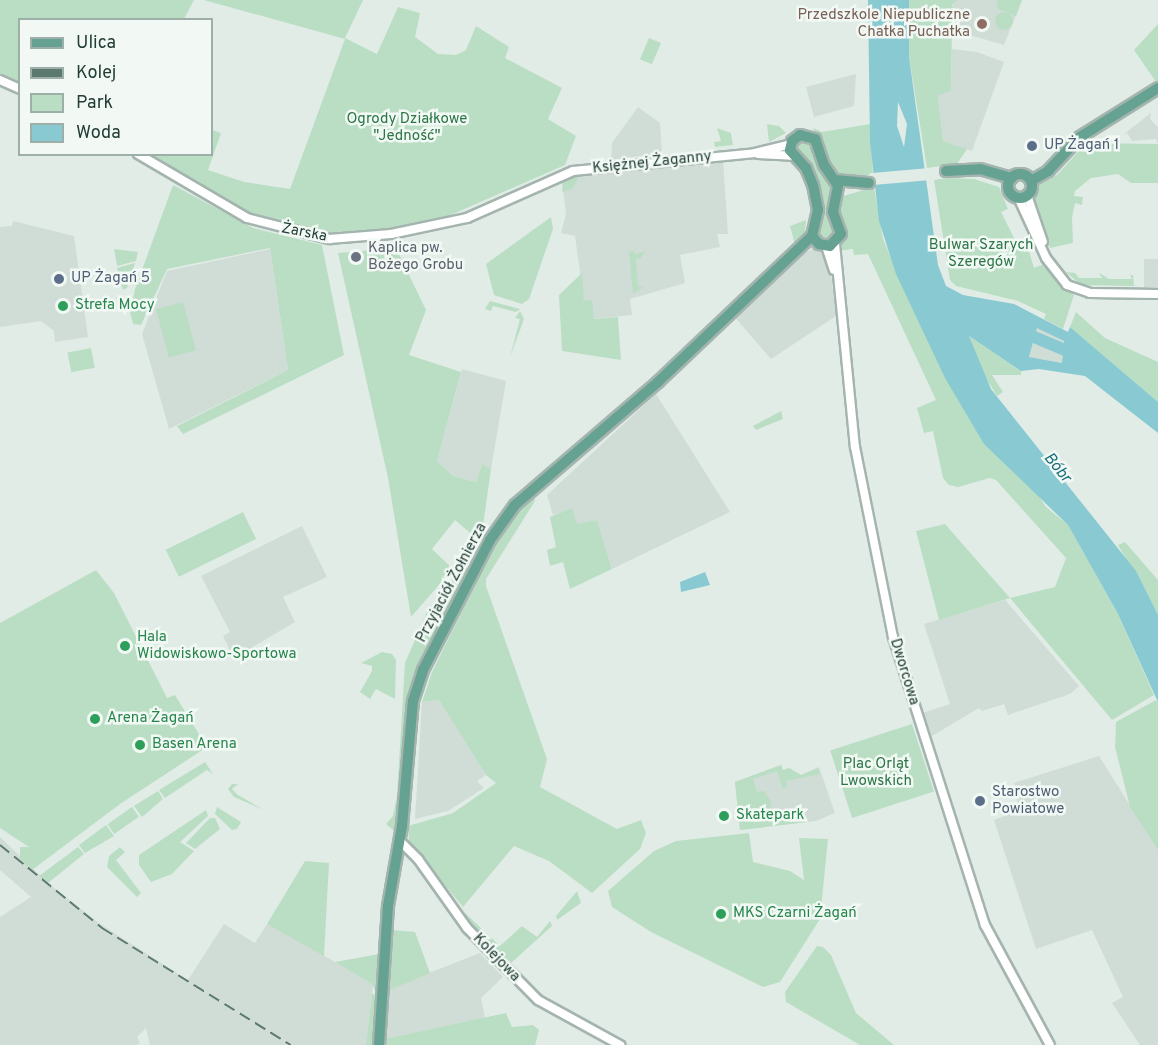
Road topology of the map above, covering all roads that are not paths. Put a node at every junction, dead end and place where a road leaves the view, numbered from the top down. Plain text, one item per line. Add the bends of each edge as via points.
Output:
1 (0, 80) edge
2 (18, 88) edge
3 (1158, 88) edge
4 (790, 144) junction
5 (755, 153) junction
6 (141, 156) edge
7 (792, 156) junction
8 (550, 179) joint
9 (1010, 182) junction
10 (1030, 187) junction
11 (1018, 197) junction
12 (823, 243) junction
13 (1055, 270) junction
14 (1158, 294) edge
15 (399, 840) junction
16 (379, 1045) edge
17 (620, 1045) edge
18 (1050, 1045) edge

1 - 2 street
3 - 10 main road via 1080,137
4 - 5 street, Księżnej Żaganny
4 - 7 main road
4 - 12 main road via 800,135 812,136 836,185 833,212 841,234
5 - 7 street, Księżnej Żaganny
5 - 8 street, Księżnej Żaganny via 589,169
6 - 8 street, Żarska via 247,218 328,239 391,234 467,218
7 - 12 main road via 806,168 813,185
9 - 9 main road via 972,168 946,171 981,175
9 - 10 main road via 1022,174
9 - 11 main road
10 - 11 main road
10 - 13 street via 1030,204
11 - 13 street via 1041,250
12 - 15 main road, Przyjaciół Żołnierza via 790,258 501,521 423,670 413,701
12 - 18 street, Dworcowa via 836,276 855,447 893,637 984,925
13 - 14 street via 1078,291
15 - 16 main road, Przyjaciół Żołnierza via 388,906
15 - 17 street, Kolejowa via 418,859 467,928 538,1000

